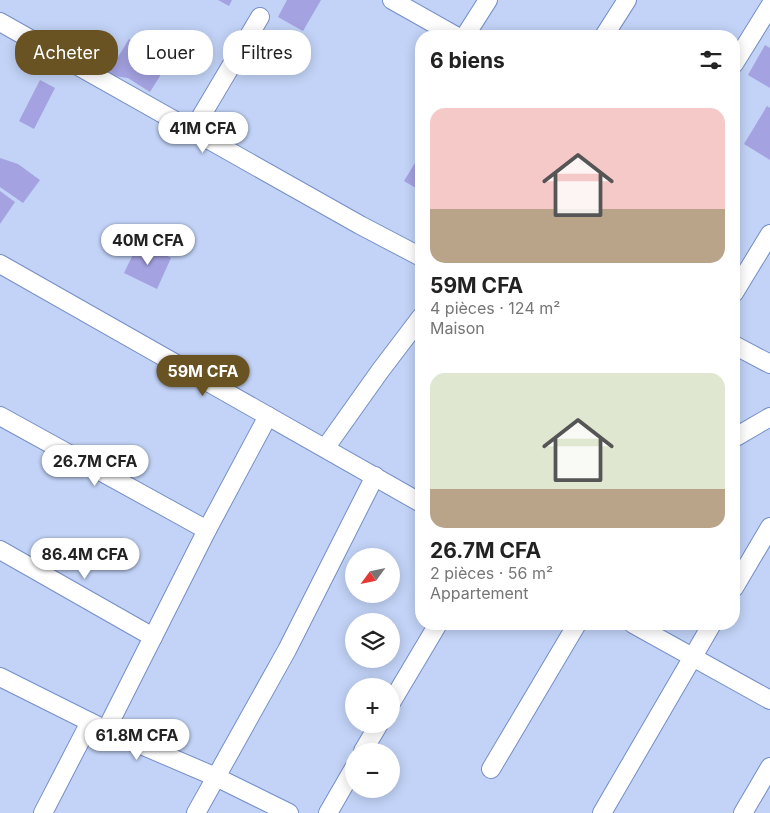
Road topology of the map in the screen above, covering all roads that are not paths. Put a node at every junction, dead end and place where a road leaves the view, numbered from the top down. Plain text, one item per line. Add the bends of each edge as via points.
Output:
1 (392, 0) edge
2 (488, 0) edge
3 (628, 0) edge
4 (770, 6) edge
5 (260, 17) dead end
6 (0, 22) edge
7 (445, 30) edge
8 (469, 30) edge
9 (608, 30) edge
10 (740, 54) edge
11 (193, 130) junction
12 (770, 234) edge
13 (415, 254) edge
14 (0, 264) edge
15 (740, 283) edge
16 (415, 325) edge
17 (740, 348) edge
18 (770, 364) edge
19 (0, 416) edge
20 (268, 416) junction
21 (770, 417) edge
22 (740, 434) edge
23 (326, 447) junction
24 (375, 476) junction
25 (415, 499) edge
26 (770, 527) edge
27 (206, 530) junction
28 (0, 550) edge
29 (740, 578) edge
30 (434, 630) edge
31 (573, 630) edge
32 (645, 630) edge
33 (708, 630) edge
34 (153, 637) junction
35 (692, 656) junction
36 (0, 676) edge
37 (400, 688) edge
38 (770, 700) edge
39 (90, 722) junction
40 (106, 730) junction
41 (770, 767) edge
42 (491, 769) dead end
43 (216, 777) junction
44 (345, 784) edge
45 (43, 813) edge
46 (196, 813) edge
47 (289, 813) edge
48 (328, 813) edge
49 (602, 813) edge
50 (743, 813) edge

1 - 7 street
2 - 8 street
3 - 9 street
4 - 10 street
5 - 11 street
6 - 11 street
11 - 13 street
12 - 15 street
14 - 20 street
16 - 23 street
17 - 18 street
19 - 27 street
20 - 23 street
20 - 27 street
21 - 22 street
23 - 24 street
24 - 25 street
24 - 43 street via 288,650
26 - 29 street
27 - 34 street
28 - 34 street
30 - 37 street
31 - 42 street
32 - 35 street
33 - 35 street
34 - 40 street
35 - 38 street
35 - 49 street
36 - 39 street
39 - 40 street
39 - 45 street
40 - 43 street
41 - 50 street
43 - 46 street
43 - 47 street
44 - 48 street

